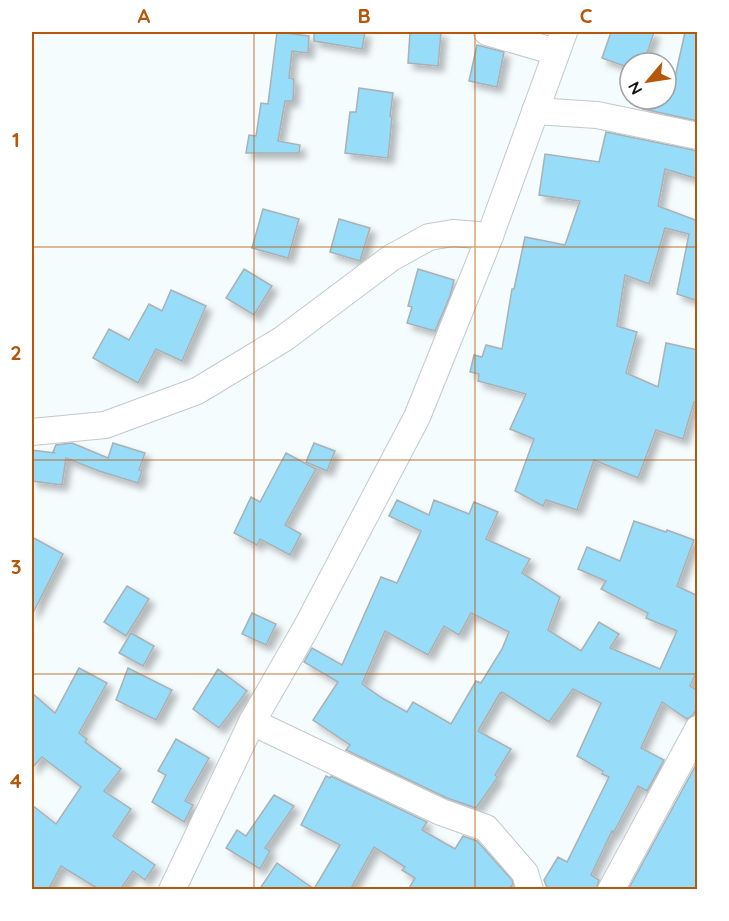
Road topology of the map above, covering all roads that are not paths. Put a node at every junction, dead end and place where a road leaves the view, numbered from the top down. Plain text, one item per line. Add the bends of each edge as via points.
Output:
1 (487, 32) edge
2 (560, 42) edge
3 (535, 111) junction
4 (698, 136) edge
5 (490, 236) junction
6 (32, 432) edge
7 (252, 722) junction
8 (698, 729) edge
9 (172, 890) edge
10 (530, 890) edge
11 (611, 890) edge

1 - 2 street
2 - 3 street
3 - 4 street via 597,115
3 - 5 street
5 - 6 street via 453,233 429,237 391,258 283,339 197,391 105,424
5 - 7 street via 417,417
7 - 9 street
7 - 10 street via 441,812 486,828 525,873
8 - 11 street

